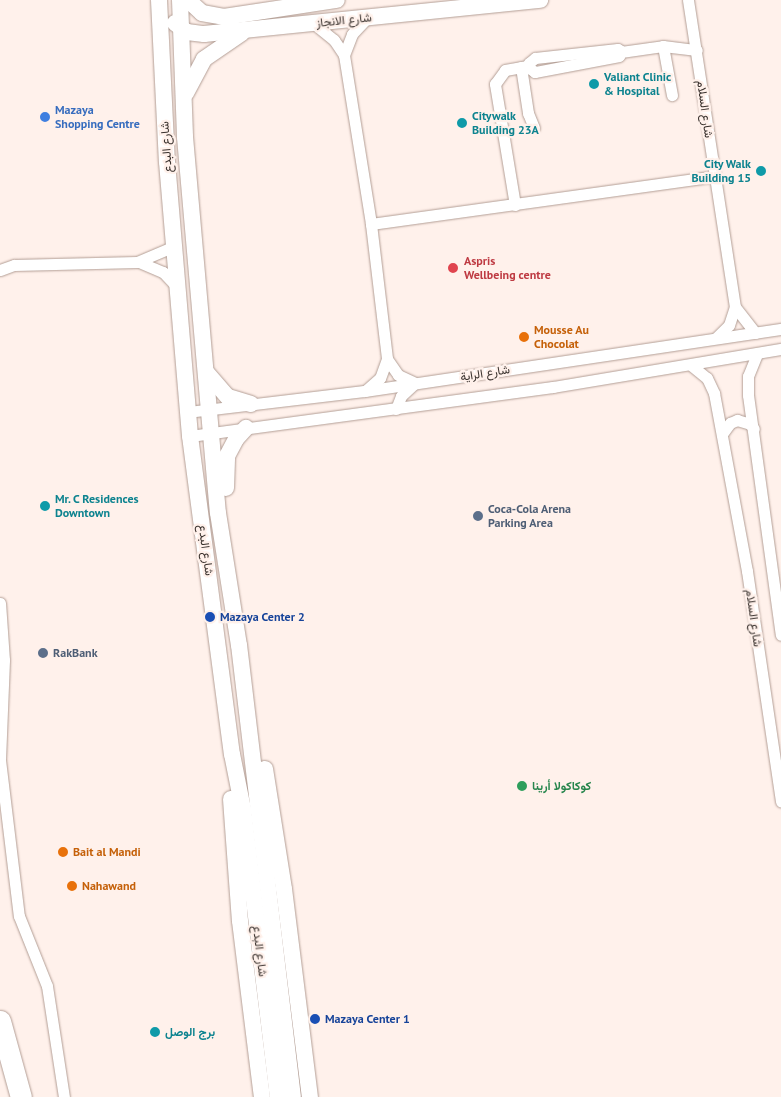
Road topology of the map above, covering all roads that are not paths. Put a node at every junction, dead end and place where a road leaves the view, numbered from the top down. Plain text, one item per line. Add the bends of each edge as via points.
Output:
1 (159, 0) edge
2 (168, 0) edge
3 (180, 0) edge
4 (188, 0) edge
5 (337, 0) edge
6 (540, 0) edge
7 (688, 0) edge
8 (368, 17) junction
9 (313, 23) junction
10 (182, 30) junction
11 (248, 30) junction
12 (668, 46) junction
13 (697, 50) junction
14 (344, 55) junction
15 (525, 66) junction
16 (676, 95) dead end
17 (183, 100) junction
18 (534, 128) dead end
19 (715, 176) junction
20 (515, 204) junction
21 (371, 224) junction
22 (173, 247) junction
23 (0, 260) edge
24 (137, 262) junction
25 (14, 265) junction
26 (0, 270) edge
27 (177, 287) junction
28 (735, 307) junction
29 (781, 329) edge
30 (755, 333) junction
31 (716, 338) junction
32 (781, 349) edge
33 (758, 354) junction
34 (387, 359) junction
35 (692, 366) junction
36 (204, 369) junction
37 (416, 384) junction
38 (365, 391) junction
39 (251, 404) junction
40 (208, 409) junction
41 (396, 409) junction
42 (188, 412) junction
43 (246, 428) junction
44 (754, 429) junction
45 (211, 434) junction
46 (722, 434) junction
47 (190, 436) junction
48 (218, 513) junction
49 (0, 603) edge
50 (781, 635) edge
51 (250, 730) junction
52 (232, 754) junction
53 (0, 759) edge
54 (781, 802) edge
55 (0, 1022) edge
56 (259, 1095) edge
57 (21, 1097) edge
58 (64, 1097) edge
59 (278, 1097) edge
60 (294, 1097) edge
61 (310, 1097) edge

1 - 22 main road, شارع البدع
2 - 10 main road via 171,17
3 - 10 main road, شارع البدع
4 - 5 main road, شارع الانجاز via 202,13 224,17
6 - 8 main road, شارع الانجاز
7 - 13 street, شارع السلام
8 - 9 main road, شارع الانجاز
8 - 14 street via 352,34
9 - 11 main road, شارع الانجاز
9 - 14 street via 334,40
10 - 11 main road via 200,34
10 - 17 main road, شارع البدع
11 - 17 main road, شارع الانجاز via 217,47 204,59
12 - 13 street
12 - 15 street via 535,58
12 - 16 street
13 - 19 street, شارع السلام
14 - 21 street
15 - 18 street via 528,113
15 - 20 street via 505,70 496,84
17 - 36 main road, شارع البدع
19 - 20 street
19 - 28 street, شارع السلام
20 - 21 street
21 - 34 street
22 - 24 street
22 - 27 main road, شارع البدع
23 - 25 street
24 - 25 street
24 - 27 street via 157,268
25 - 26 street
27 - 42 main road, شارع البدع
28 - 30 street, شارع السلام
28 - 31 street via 729,324
29 - 30 street, شارع الراية
30 - 31 street, شارع الراية
31 - 37 street, شارع الراية
32 - 33 street, شارع الراية
33 - 35 street, شارع الراية
33 - 44 street, شارع السلام via 748,386
34 - 37 street via 398,375
34 - 38 street via 380,378
35 - 41 street, شارع الراية
35 - 46 street, شارع السلام via 710,382
36 - 39 main road via 222,392
36 - 40 main road, شارع البدع
37 - 38 street, شارع الراية
37 - 41 street via 401,396
38 - 39 street, شارع الراية
39 - 40 street, شارع الراية
40 - 42 street, شارع الراية
40 - 45 main road, شارع البدع
41 - 43 street, شارع الراية
42 - 47 main road, شارع البدع
43 - 45 street, شارع الراية
43 - 48 main road via 227,456 226,499
44 - 46 street via 750,424 736,420
44 - 50 street, شارع السلام
45 - 47 street, شارع الراية
45 - 48 main road, شارع البدع
46 - 54 street, شارع السلام via 747,571
47 - 52 main road, شارع البدع
48 - 51 main road, شارع البدع
49 - 53 street via 4,660
51 - 60 main road, شارع البدع
51 - 61 main road via 263,759 272,813
52 - 56 main road via 230,784 240,921
52 - 59 main road, شارع البدع via 243,810
53 - 58 street via 19,916 47,986
55 - 57 highway

